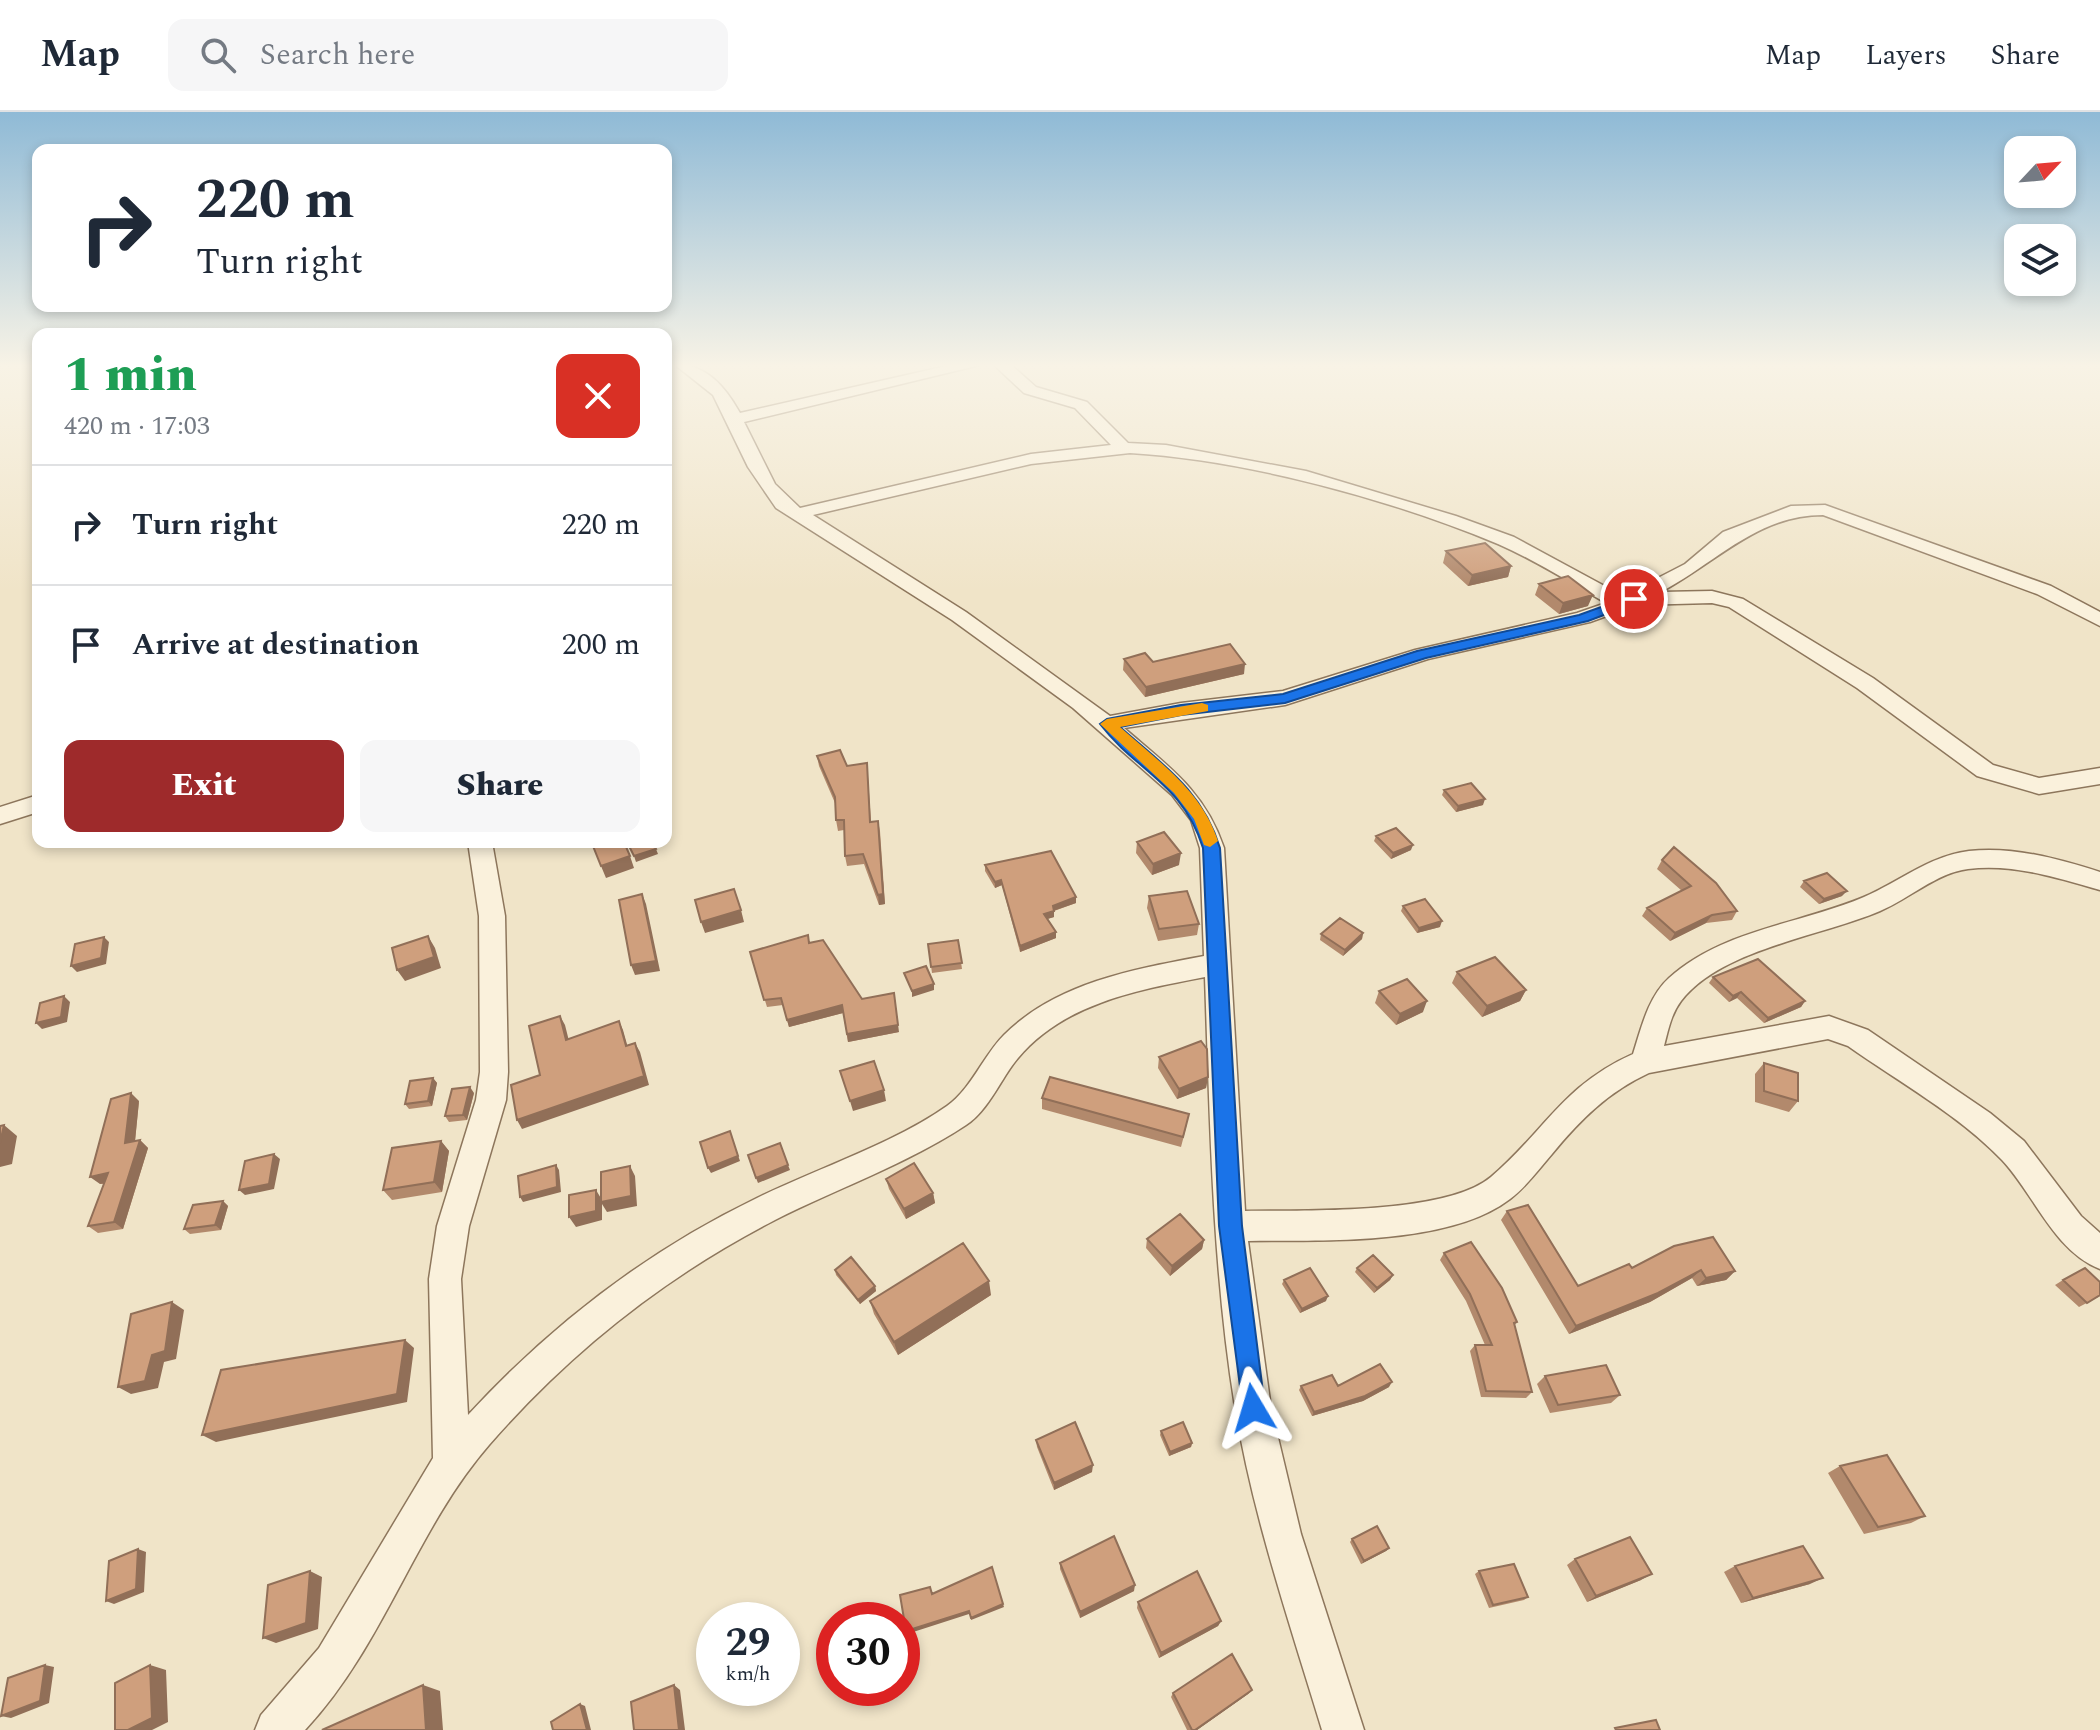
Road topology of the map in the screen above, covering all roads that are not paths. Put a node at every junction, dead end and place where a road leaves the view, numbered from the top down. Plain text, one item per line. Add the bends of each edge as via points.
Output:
1 (744, 440) edge
2 (1115, 440) edge
3 (1124, 449) junction
4 (796, 514) junction
5 (1628, 602) junction
6 (2100, 620) edge
7 (1107, 724) junction
8 (2100, 776) edge
9 (32, 805) edge
10 (0, 816) edge
11 (481, 848) edge
12 (2100, 881) edge
13 (1216, 964) junction
14 (1645, 1062) junction
15 (1230, 1226) junction
16 (2100, 1254) edge
17 (452, 1466) junction
18 (276, 1730) edge
19 (1343, 1730) edge

1 - 4 street via 763,485
2 - 3 street
3 - 4 street via 1031,459
3 - 5 street via 1166,450 1245,464 1367,493 1507,541
4 - 7 street via 983,631
5 - 6 street via 1692,568 1730,536 1810,509 1884,530 2036,587
5 - 7 street via 1583,618 1422,654 1285,698
5 - 8 street via 1712,597 1736,603 1865,683 1985,771 2039,786
7 - 13 street via 1180,789 1202,818 1212,848
9 - 10 street
11 - 17 street via 492,916 494,1072 491,1100 453,1226 445,1279
12 - 14 street via 2013,862 1947,864 1877,903 1751,944 1710,963 1677,987 1661,1014
13 - 15 street
13 - 17 street via 1116,985 1043,1018 1014,1043 959,1114 736,1224 627,1293 546,1361 473,1436
14 - 15 street via 1619,1071 1586,1093 1499,1189 1479,1201 1449,1211 1329,1224
14 - 16 street via 1816,1028 1842,1029 2013,1151 2070,1226
15 - 19 street via 1253,1408 1282,1534
17 - 18 street via 322,1679

